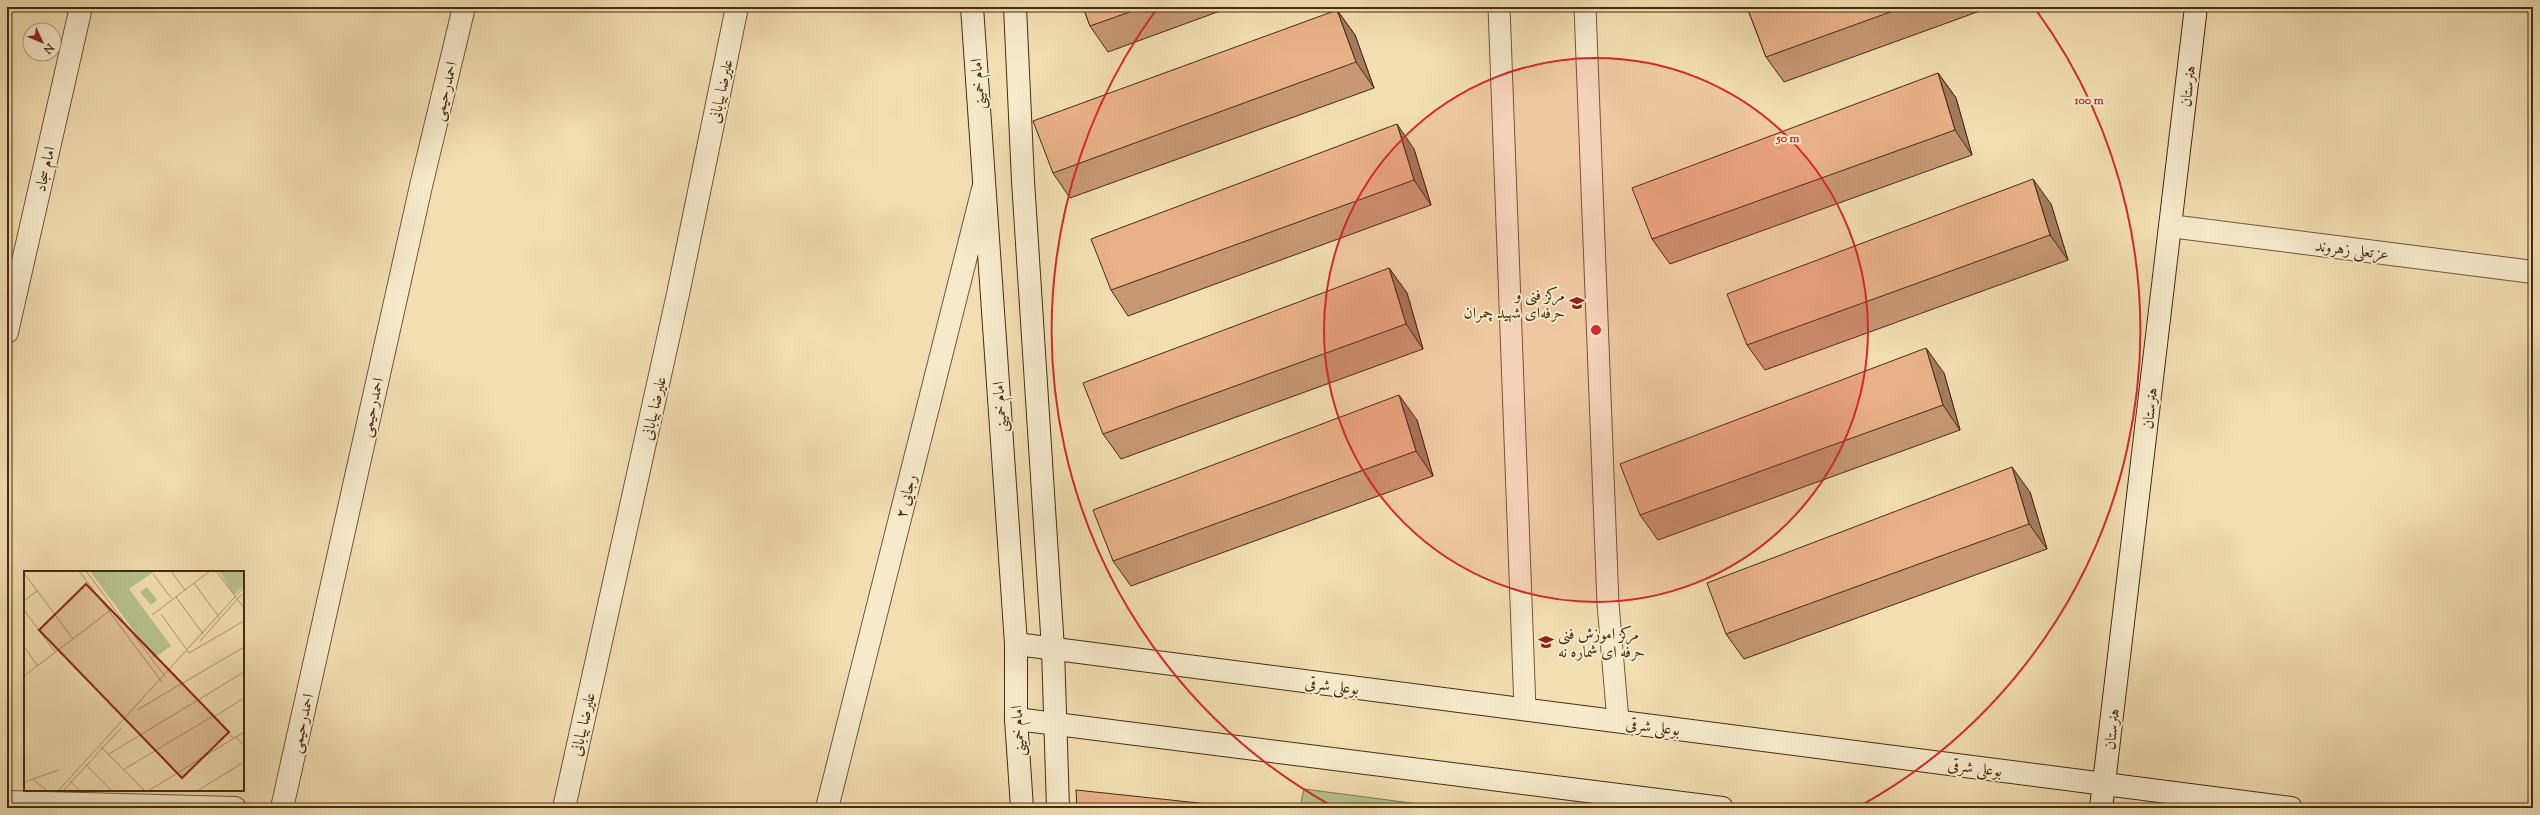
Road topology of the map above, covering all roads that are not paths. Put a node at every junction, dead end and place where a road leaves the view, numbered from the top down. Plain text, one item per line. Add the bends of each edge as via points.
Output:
1 (81, 7) edge
2 (464, 7) edge
3 (737, 7) edge
4 (972, 7) edge
5 (1015, 7) edge
6 (1499, 7) edge
7 (1585, 7) edge
8 (2196, 7) edge
9 (984, 184) junction
10 (2170, 226) junction
11 (2533, 272) edge
12 (7, 332) edge
13 (1016, 644) junction
14 (1053, 649) junction
15 (1525, 709) junction
16 (1016, 719) junction
17 (1618, 721) junction
18 (1054, 724) junction
19 (2105, 784) junction
20 (7, 802) edge
21 (235, 808) edge
22 (282, 808) edge
23 (564, 808) edge
24 (827, 808) edge
25 (1022, 808) edge
26 (1058, 808) edge
27 (1722, 808) edge
28 (2101, 808) edge
29 (2291, 808) edge

1 - 12 main road, امام سجاد
2 - 22 main road, احمدرحیمی via 421,186
3 - 23 main road, علیرضا بیابانی via 678,294
4 - 9 main road, امام خمینی
5 - 14 main road via 1023,181
6 - 15 lane
7 - 17 lane via 1608,604
8 - 10 main road, هنرستان
9 - 13 main road, امام خمینی
9 - 24 main road, رجایی ۲
10 - 11 main road, عزتعلی زهروند
10 - 19 main road, هنرستان
13 - 14 main road, بوعلی شرقی
13 - 16 main road, امام خمینی
14 - 15 main road, بوعلی شرقی
14 - 18 main road
15 - 17 main road, بوعلی شرقی
16 - 18 main road
16 - 25 main road, امام خمینی
17 - 19 main road, بوعلی شرقی
18 - 26 main road
18 - 27 main road
19 - 28 main road, هنرستان
19 - 29 main road, بوعلی شرقی
20 - 21 main road

